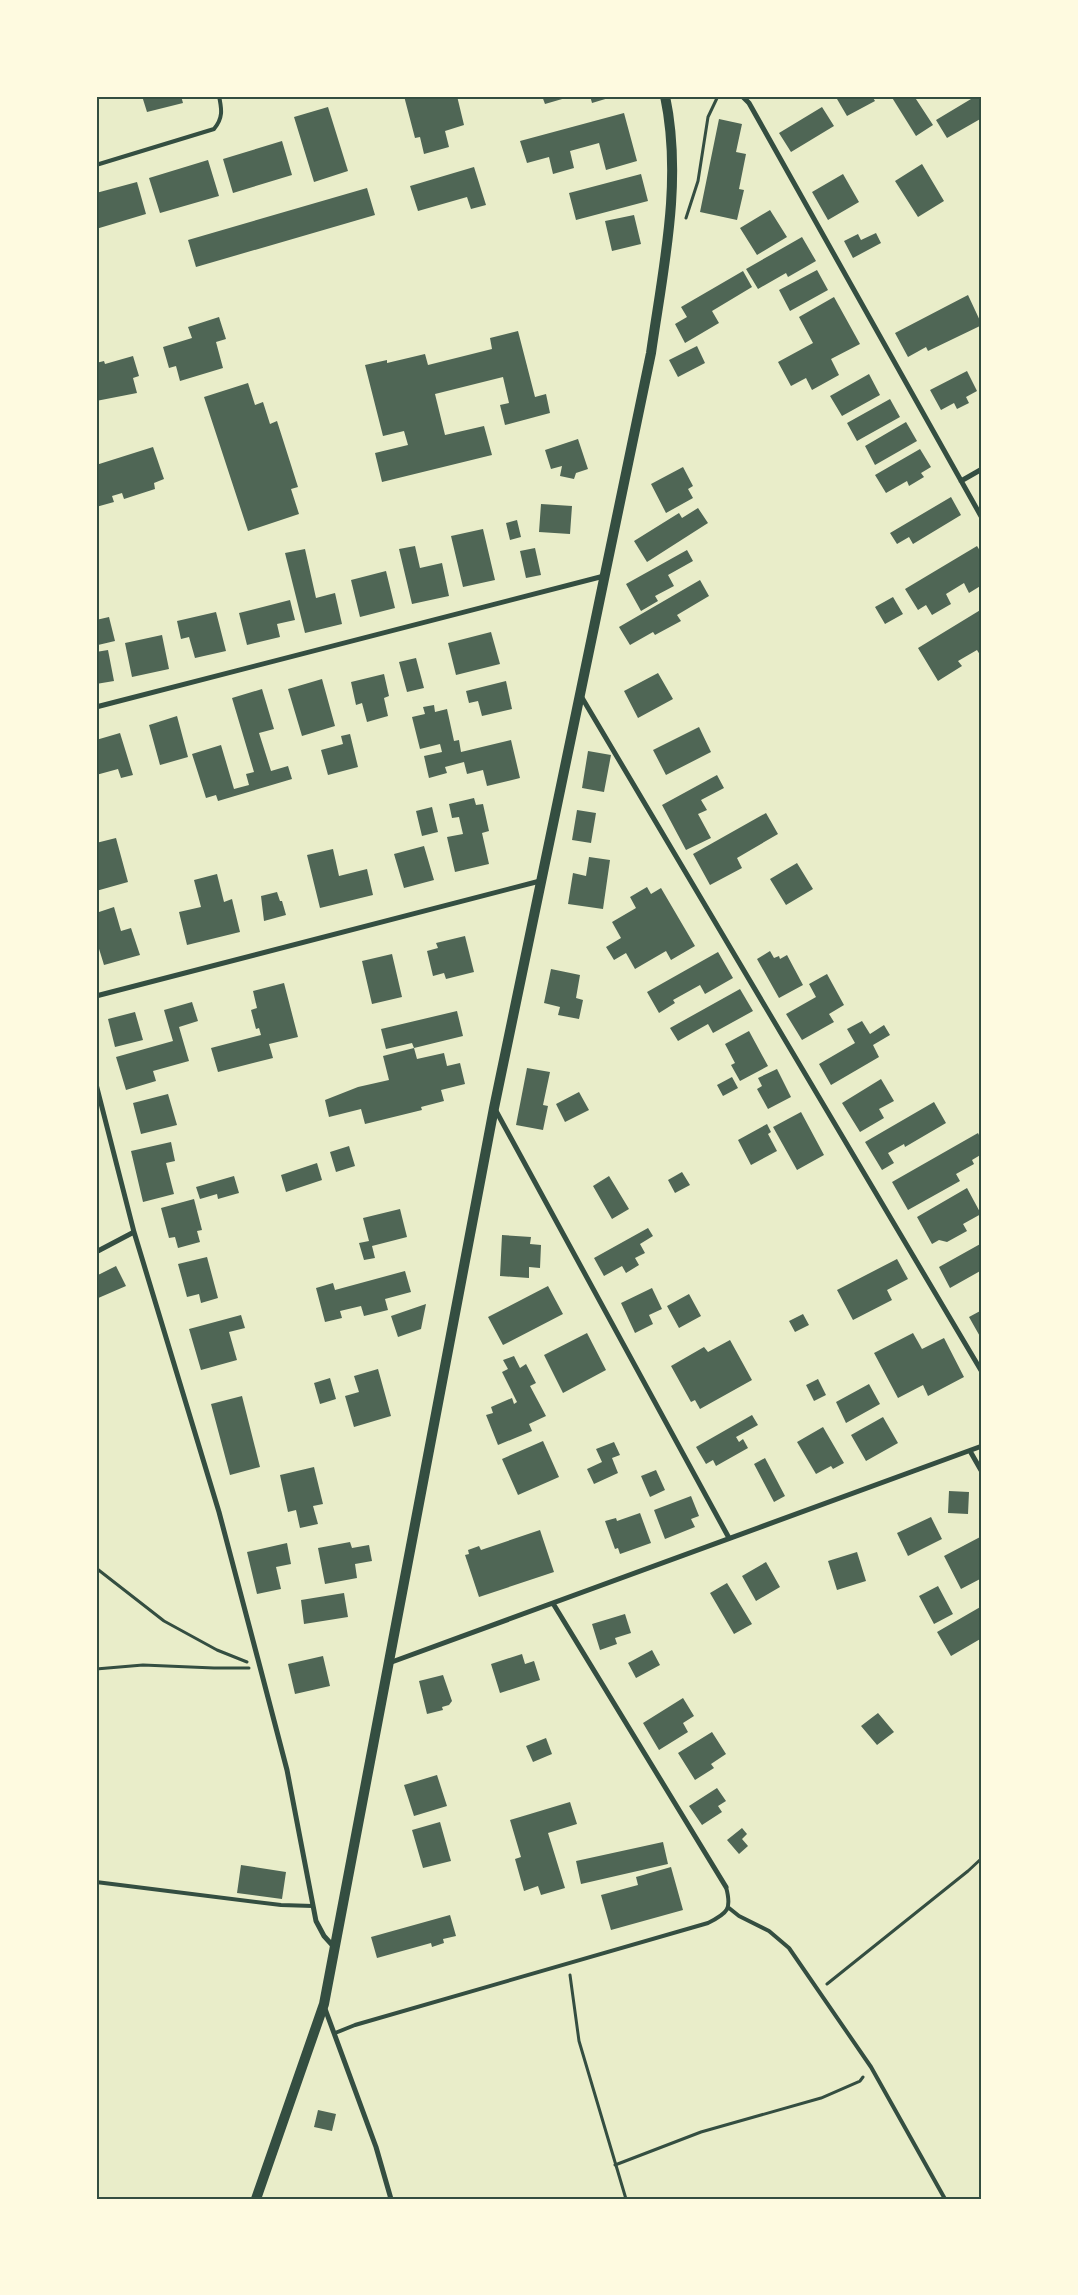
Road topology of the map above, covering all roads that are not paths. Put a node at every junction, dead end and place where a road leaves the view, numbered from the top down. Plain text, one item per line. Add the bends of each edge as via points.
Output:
1 (219, 96) edge
2 (665, 96) edge
3 (742, 96) edge
4 (96, 164) edge
5 (982, 469) edge
6 (961, 481) junction
7 (982, 518) edge
8 (604, 576) junction
9 (579, 693) junction
10 (96, 707) edge
11 (540, 881) junction
12 (96, 996) edge
13 (96, 1084) edge
14 (494, 1108) junction
15 (134, 1232) junction
16 (96, 1252) edge
17 (982, 1372) edge
18 (982, 1446) edge
19 (970, 1451) junction
20 (982, 1472) edge
21 (729, 1538) junction
22 (554, 1605) junction
23 (389, 1664) junction
24 (96, 1882) edge
25 (726, 1887) joint
26 (313, 1906) junction
27 (729, 1908) junction
28 (334, 1948) junction
29 (324, 2004) junction
30 (335, 2033) junction
31 (256, 2199) edge
32 (391, 2199) edge
33 (944, 2199) edge

1 - 4 lane via 221,120 214,129
2 - 8 main road via 672,162 667,247 651,353
3 - 6 street via 749,103
5 - 6 street
6 - 7 street
8 - 9 main road
8 - 10 street
9 - 11 main road
9 - 17 street
11 - 12 street
11 - 14 main road
13 - 15 street
14 - 21 street
14 - 23 main road
15 - 16 street
15 - 26 street via 219,1512 287,1770
18 - 19 street
19 - 20 street
19 - 21 street
21 - 22 street
22 - 23 street
22 - 25 street
23 - 28 main road
24 - 26 lane via 281,1905
25 - 27 lane
26 - 28 street via 316,1921
27 - 30 lane via 708,1923
27 - 33 lane via 769,1931 790,1948 871,2067
28 - 29 main road
29 - 30 street
29 - 31 main road
30 - 32 street

